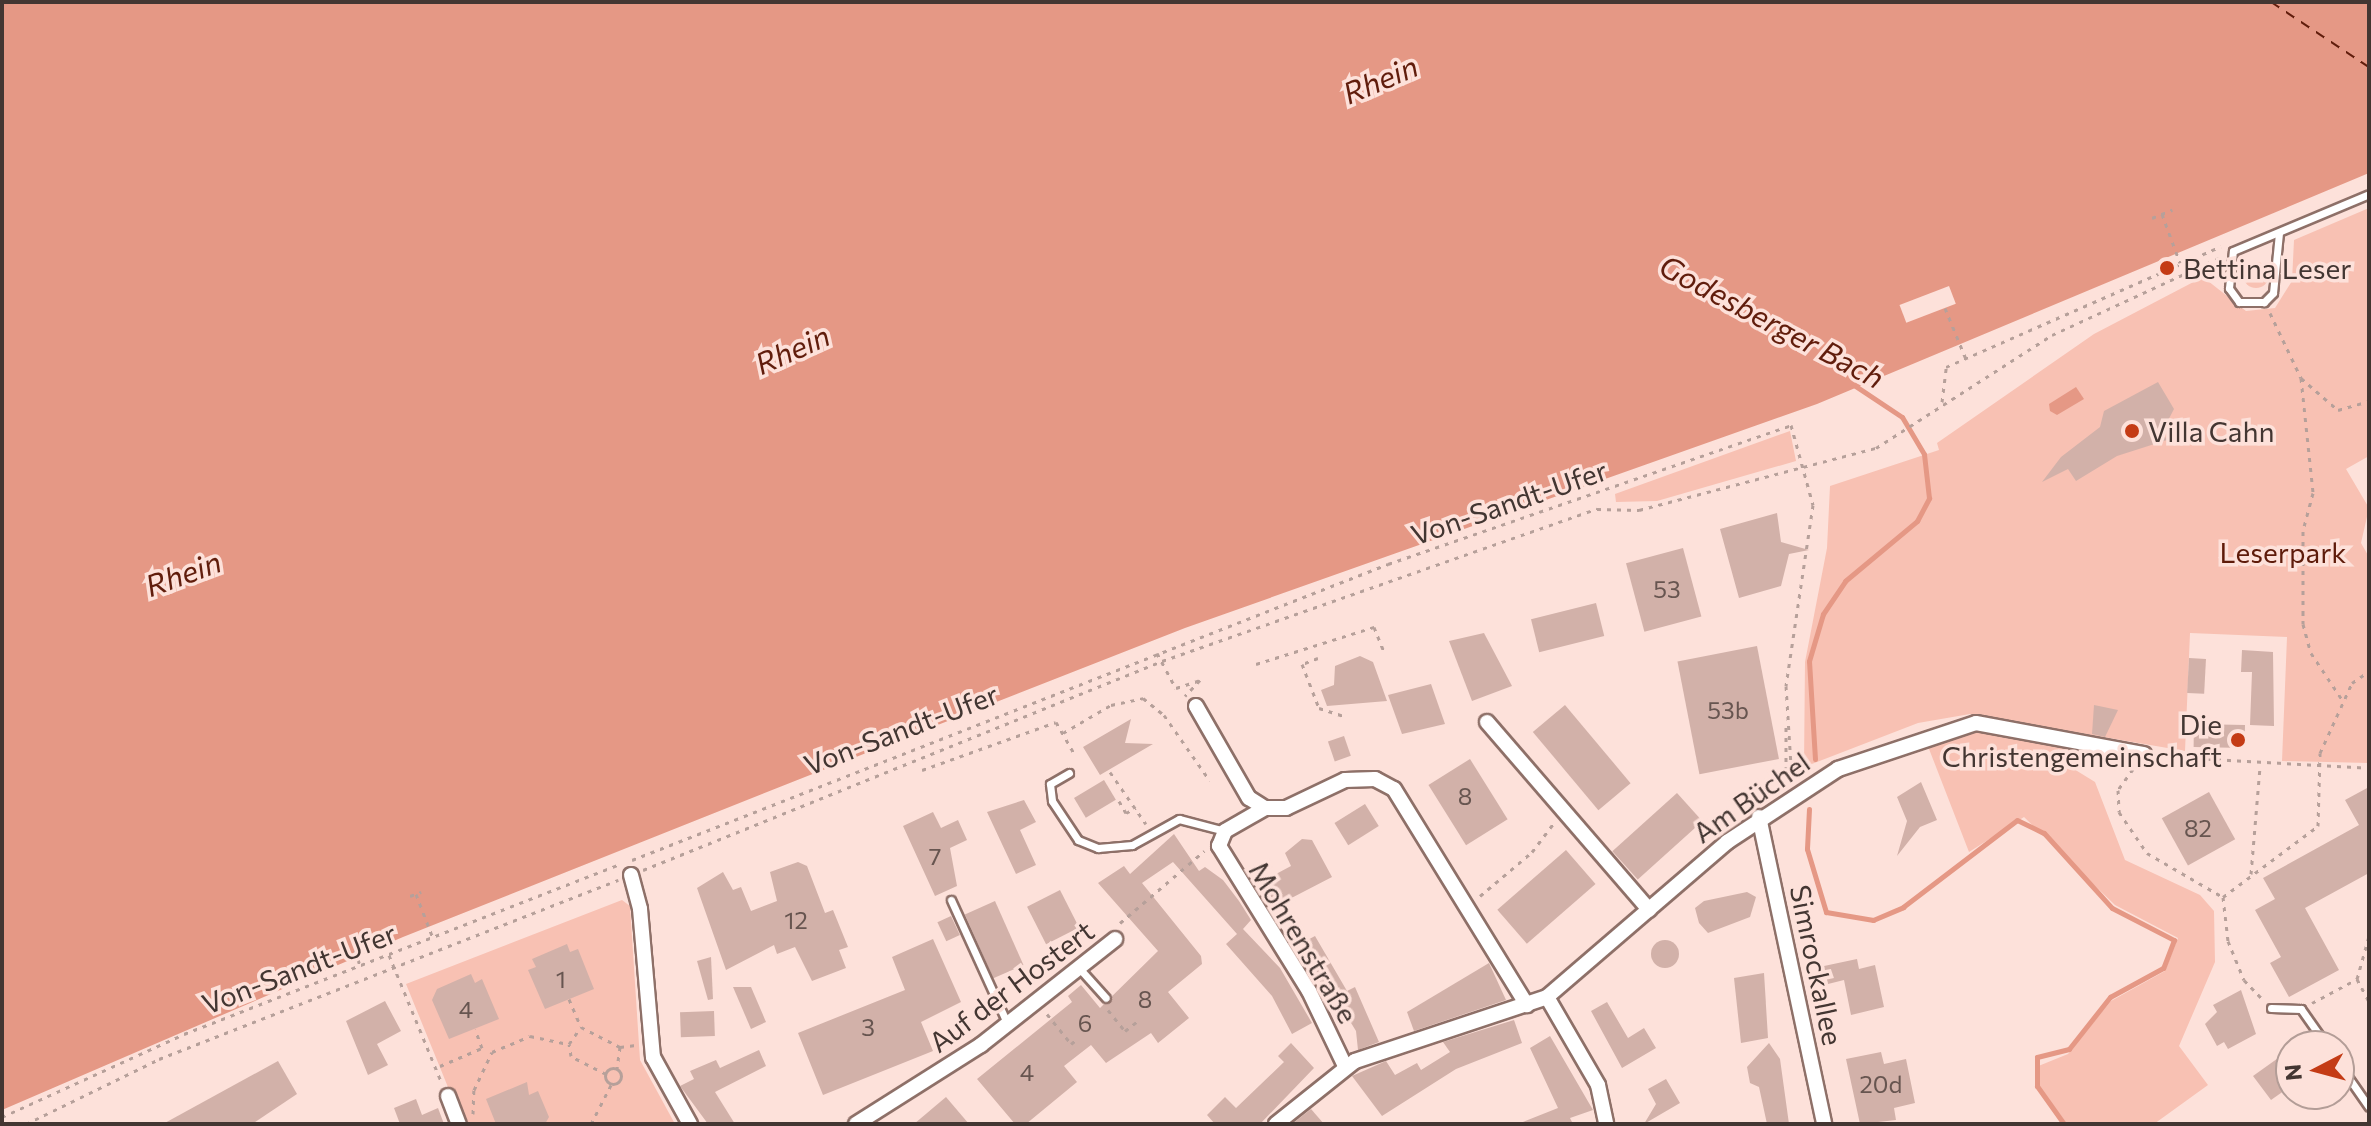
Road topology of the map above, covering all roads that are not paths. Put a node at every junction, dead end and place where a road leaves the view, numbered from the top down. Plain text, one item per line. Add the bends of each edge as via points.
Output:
1 (2369, 194) edge
2 (2279, 233) junction
3 (1196, 706) dead end
4 (1487, 722) dead end
5 (2144, 754) road end
6 (1069, 773) dead end
7 (1265, 808) junction
8 (1759, 817) junction
9 (1225, 831) junction
10 (631, 875) road end
11 (951, 900) dead end
12 (1649, 910) junction
13 (1115, 939) road end
14 (1079, 968) junction
15 (1547, 997) junction
16 (1106, 998) dead end
17 (1527, 1005) junction
18 (2271, 1008) road end
19 (1008, 1025) junction
20 (2316, 1030) edge
21 (1345, 1066) junction
22 (2355, 1087) edge
23 (448, 1096) road end
24 (2369, 1107) edge
25 (459, 1124) edge
26 (690, 1124) edge
27 (856, 1124) edge
28 (1276, 1124) edge
29 (1606, 1124) edge
30 (1824, 1124) edge

1 - 2 lane
2 - 2 lane via 2280,277 2264,302 2239,302 2229,288 2233,251
3 - 7 street via 1249,798
4 - 12 street via 1560,814
5 - 8 street, Am Büchel via 1962,724 1851,763
6 - 9 lane via 1050,784 1052,801 1078,840 1115,849 1179,819
7 - 9 street
7 - 17 street via 1286,808 1352,778 1388,784
8 - 12 street, Am Büchel
8 - 30 street, Simrockallee
9 - 21 street, Mohrenstraße via 1219,846 1309,991
10 - 26 street via 640,909 653,1057
11 - 19 lane
12 - 15 street, Am Büchel
13 - 14 street, Auf der Hostert
14 - 16 lane
14 - 19 street, Auf der Hostert
15 - 17 street, Am Büchel
15 - 29 street via 1598,1085
17 - 21 street, Am Büchel
18 - 20 lane via 2301,1009
19 - 27 street, Auf der Hostert
21 - 28 street, Am Büchel
22 - 24 lane
23 - 25 street

